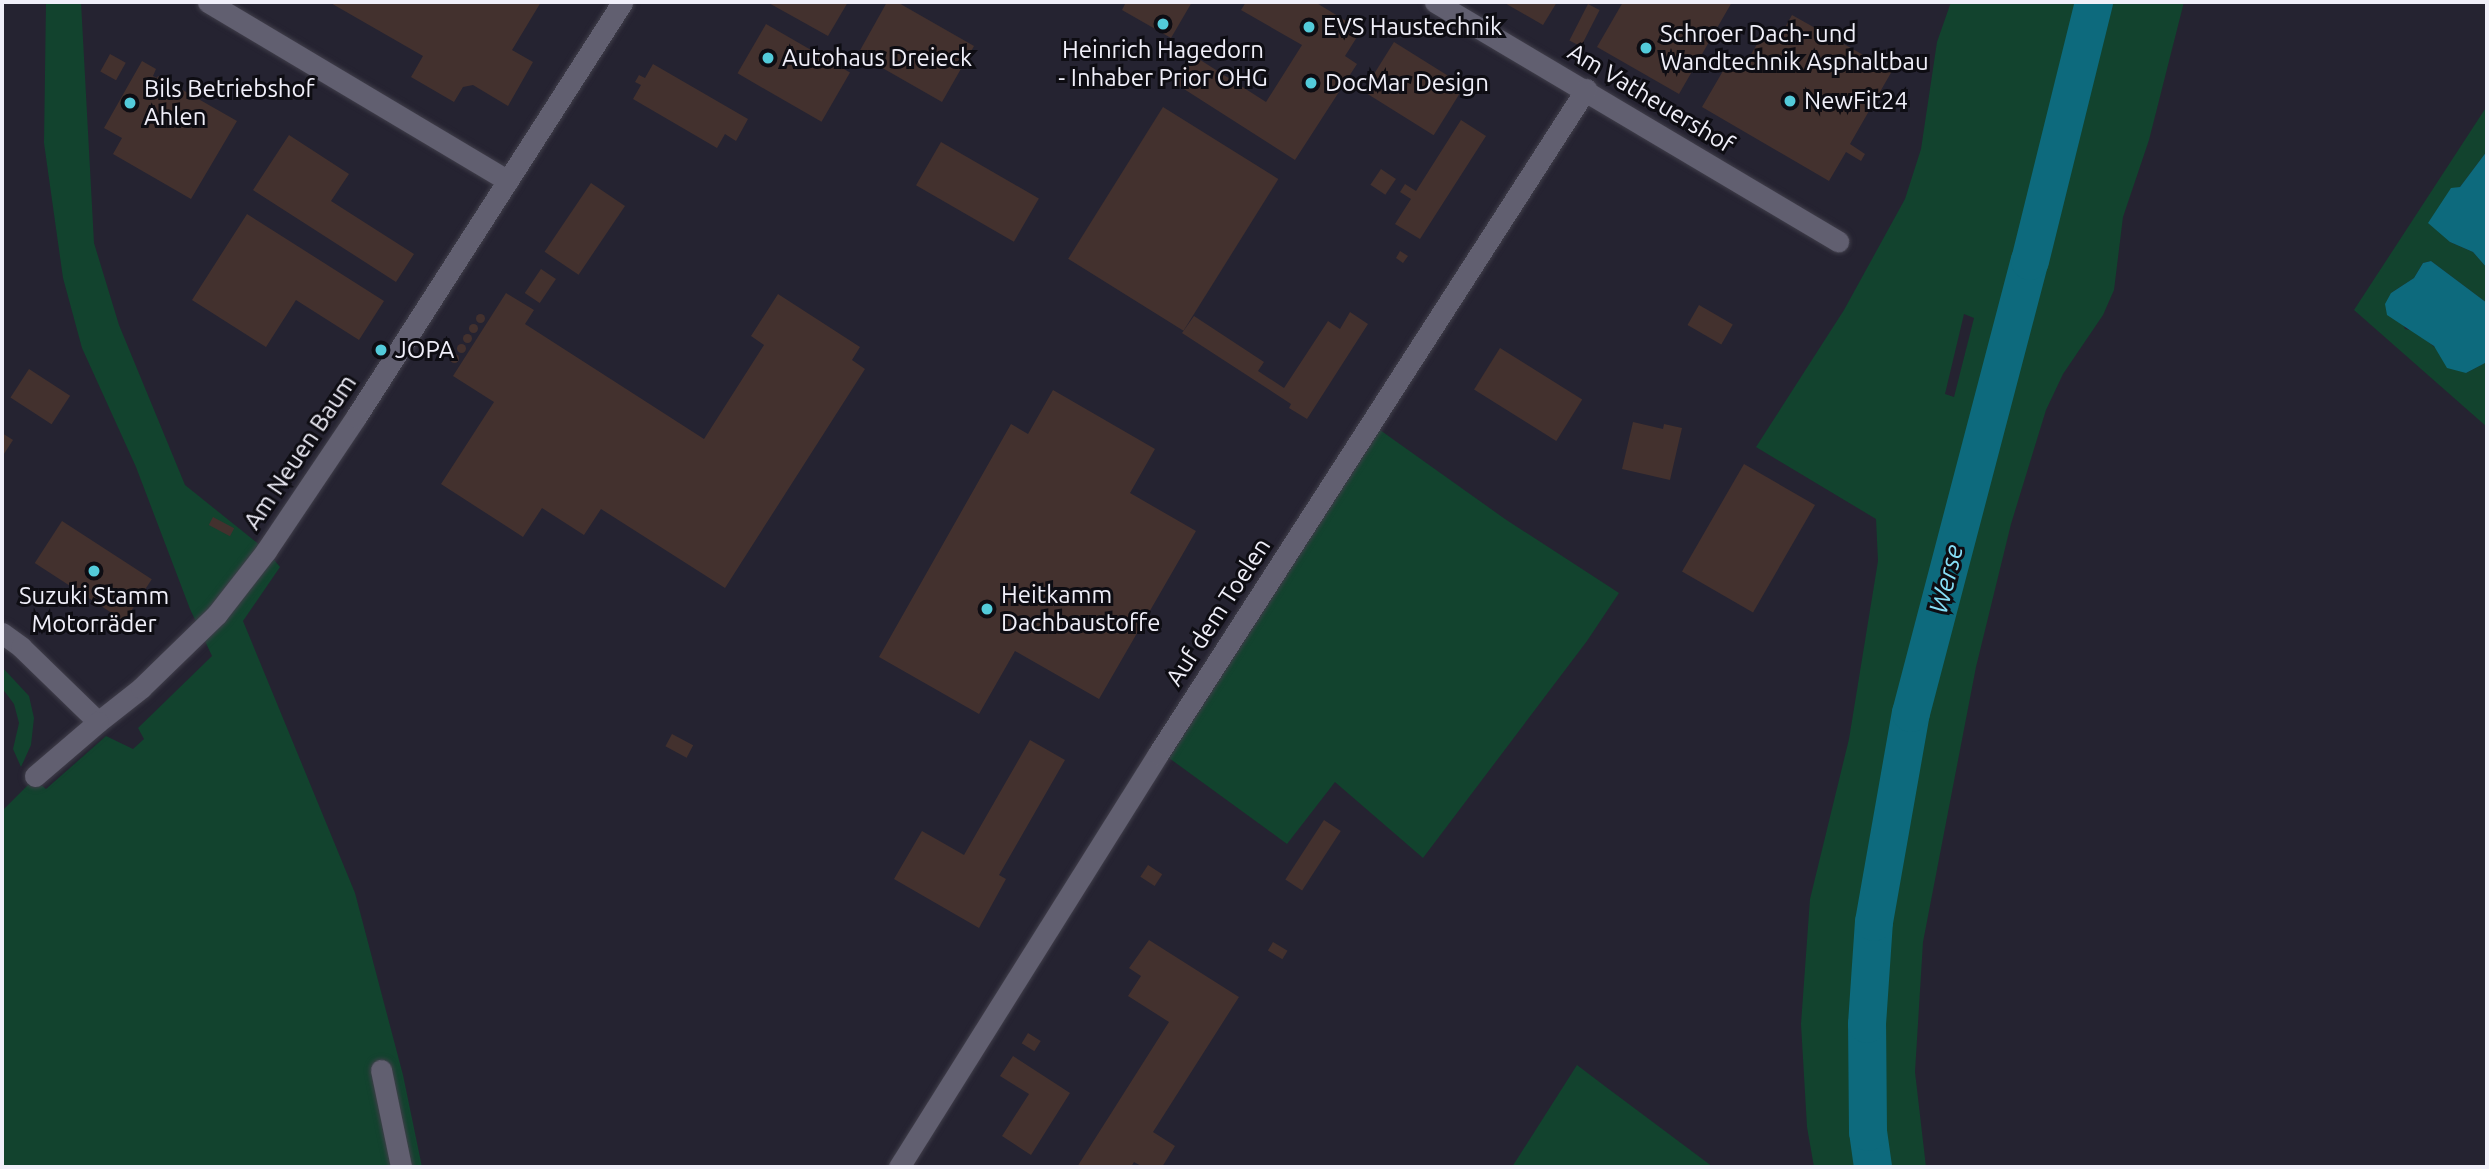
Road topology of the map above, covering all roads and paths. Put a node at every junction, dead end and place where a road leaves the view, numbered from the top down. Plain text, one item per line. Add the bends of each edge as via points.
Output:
1 (208, 2) edge
2 (622, 2) edge
3 (1435, 2) edge
4 (1586, 89) junction
5 (508, 181) junction
6 (1838, 241) dead end
7 (2, 633) edge
8 (98, 722) junction
9 (35, 776) dead end
10 (382, 1070) dead end
11 (401, 1167) edge
12 (899, 1167) edge

1 - 5 street
2 - 5 street, Am Neuen Baum
3 - 4 street, Am Vatheuershof
4 - 6 street, Am Vatheuershof
4 - 12 street, Auf dem Toelen via 1158,754
5 - 8 street, Am Neuen Baum via 266,551 217,614 141,688
7 - 8 street
8 - 9 street, Am Neuen Baum
10 - 11 street

